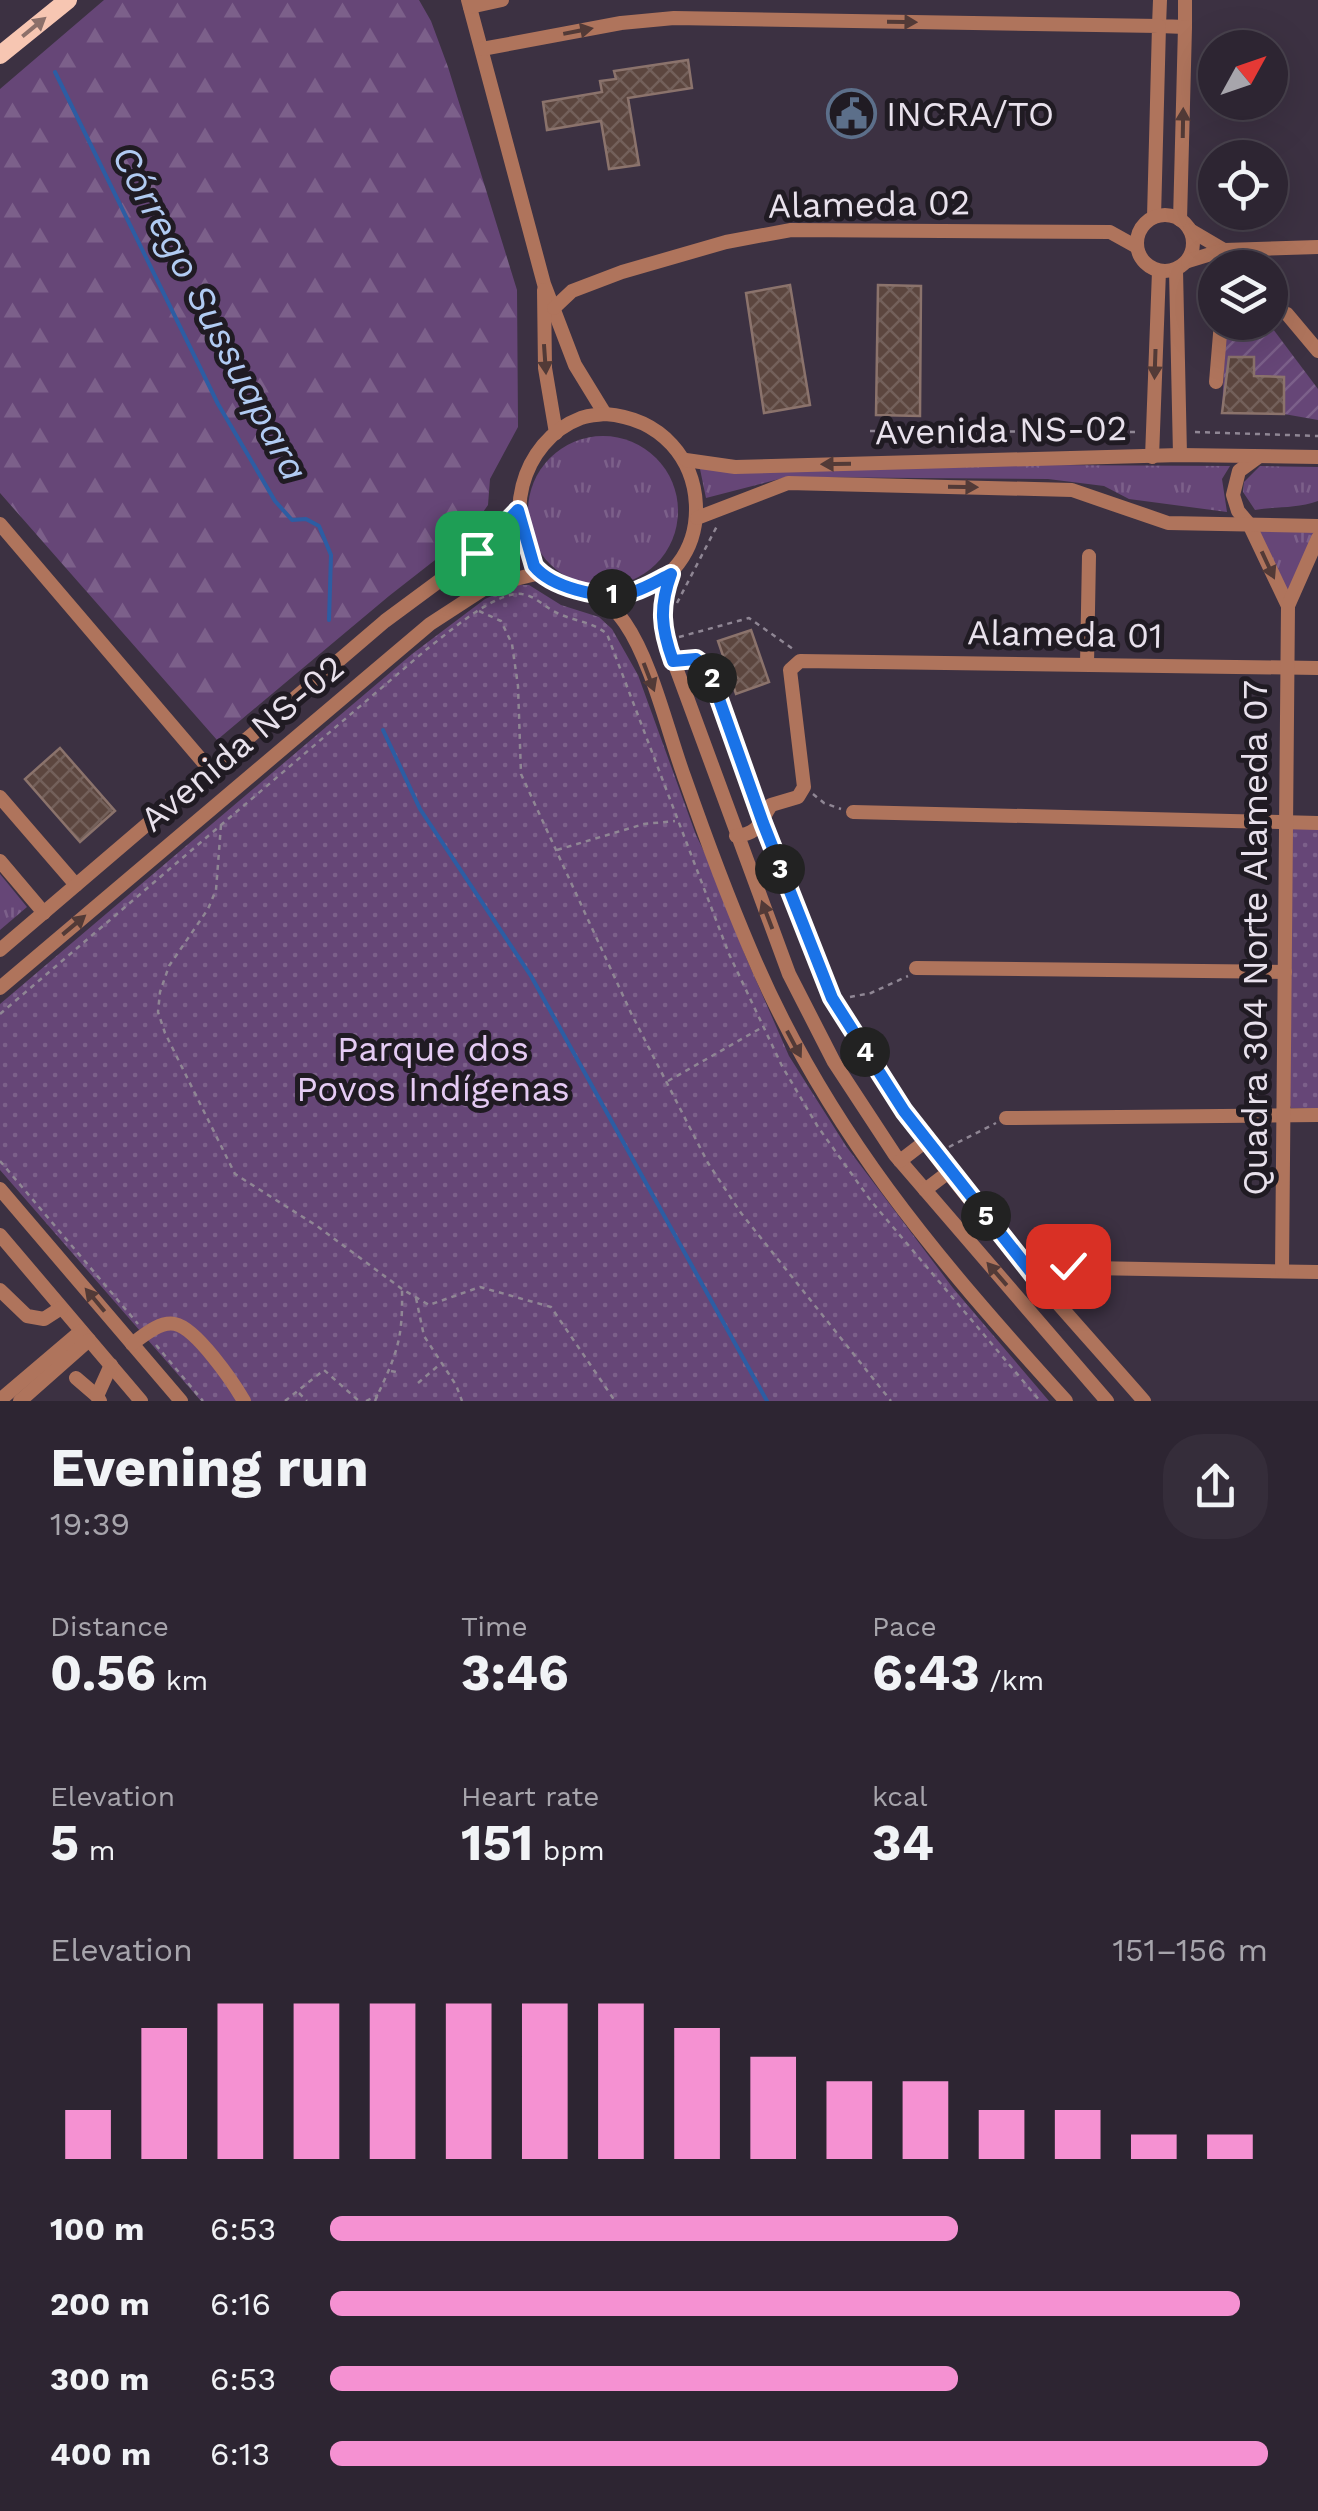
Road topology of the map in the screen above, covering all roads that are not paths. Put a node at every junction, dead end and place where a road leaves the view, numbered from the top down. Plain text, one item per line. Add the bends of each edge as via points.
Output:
1 (68, 0) edge
2 (502, 0) edge
3 (1160, 0) edge
4 (1185, 0) edge
5 (469, 3) edge
6 (1159, 26) junction
7 (1185, 27) junction
8 (482, 49) junction
9 (0, 54) edge
10 (1148, 222) junction
11 (1185, 225) junction
12 (1110, 232) junction
13 (1137, 247) junction
14 (1318, 248) edge
15 (1224, 250) joint
16 (1198, 259) edge
17 (1182, 265) junction
18 (1158, 271) junction
19 (544, 284) junction
20 (554, 308) junction
21 (1288, 315) edge
22 (1220, 340) edge
23 (1318, 351) edge
24 (1216, 382) dead end
25 (605, 414) junction
26 (556, 433) junction
27 (1180, 455) junction
28 (1258, 456) junction
29 (1152, 457) junction
30 (1318, 457) edge
31 (686, 460) junction
32 (518, 510) junction
33 (697, 518) junction
34 (0, 524) edge
35 (1249, 524) junction
36 (1318, 526) edge
37 (1318, 538) edge
38 (1089, 556) dead end
39 (540, 573) junction
40 (671, 574) junction
41 (601, 593) junction
42 (1288, 606) junction
43 (679, 660) junction
44 (1086, 664) junction
45 (1287, 667) junction
46 (1318, 668) edge
47 (210, 770) junction
48 (752, 792) junction
49 (0, 797) edge
50 (724, 802) junction
51 (852, 812) road end
52 (763, 823) junction
53 (1286, 823) junction
54 (1318, 823) edge
55 (736, 836) junction
56 (0, 861) edge
57 (76, 885) junction
58 (44, 913) junction
59 (0, 950) edge
60 (816, 963) junction
61 (916, 968) road end
62 (1285, 972) junction
63 (789, 974) junction
64 (0, 988) edge
65 (832, 998) junction
66 (806, 1008) junction
67 (1284, 1114) junction
68 (1318, 1115) edge
69 (1006, 1118) road end
70 (926, 1141) junction
71 (900, 1161) junction
72 (950, 1171) junction
73 (0, 1189) edge
74 (925, 1190) junction
75 (0, 1235) edge
76 (1089, 1268) road end
77 (1282, 1271) junction
78 (1318, 1272) edge
79 (1042, 1286) junction
80 (0, 1290) edge
81 (1022, 1302) junction
82 (61, 1308) junction
83 (1066, 1312) junction
84 (1046, 1330) junction
85 (85, 1335) junction
86 (132, 1344) junction
87 (111, 1365) junction
88 (76, 1378) dead end
89 (98, 1399) edge
90 (0, 1400) edge
91 (20, 1401) edge
92 (142, 1401) edge
93 (181, 1401) edge
94 (244, 1401) edge
95 (1066, 1401) edge
96 (1107, 1401) edge
97 (1144, 1401) edge

9 -> 1 main road
2 - 5 street
3 - 6 street
4 - 7 street
5 - 8 street
6 - 7 street
8 -> 6 street via 674,18
6 - 10 street
11 -> 7 street
8 - 19 street
10 - 11 street via 1172,216
10 - 12 street
10 - 13 street
11 - 15 street
11 - 17 street via 1193,245
12 - 13 street, Alameda 02
12 - 20 street, Alameda 02 via 790,230 622,272 572,291
13 - 18 street
14 - 15 street
16 - 17 street
17 - 18 street
17 - 27 street
18 -> 29 street
19 - 20 street
19 -> 26 street via 545,368
20 - 25 street via 574,365
21 - 23 street
22 - 24 street
25 - 26 street
25 - 31 street via 650,426
26 - 32 street via 520,483
27 - 28 street, Avenida NS-02
27 - 29 street, Avenida NS-02
28 - 30 street, Avenida NS-02
28 - 35 street, Quadra 304 Norte Alameda 07 via 1239,472 1234,487 1238,511
29 -> 31 street, Avenida NS-02 via 735,467
31 - 33 street
32 - 39 street
32 - 47 street, Avenida NS-02 via 482,550 370,634
33 -> 35 street, Avenida NS-02 via 788,482 1072,490 1168,523
33 - 40 street
34 - 47 street
35 - 36 street, Avenida NS-02
35 -> 42 street, Quadra 304 Norte Alameda 07
37 - 42 street, Quadra 304 Norte Alameda 07
38 - 44 street
39 - 41 street
64 -> 39 street, Avenida NS-02 via 450,610 506,579
40 - 41 street via 624,594
40 - 43 street via 660,617
41 -> 95 street via 627,625 648,674 750,950 793,1044 902,1212
42 - 45 street, Quadra 304 Norte Alameda 07
43 - 48 street via 696,659 708,668
43 - 50 street
44 - 45 street, Alameda 01
44 - 52 street, Alameda 01 via 800,662 790,670 804,788 798,797 770,805
45 - 46 street, Alameda 01
45 - 53 street, Quadra 304 Norte Alameda 07
47 - 57 street, Avenida NS-02
48 - 50 street
48 - 52 street
49 - 57 street
50 - 55 street
51 - 53 street
52 - 55 street
52 - 60 street
53 - 54 street
53 - 62 street, Quadra 304 Norte Alameda 07
63 -> 55 street
56 - 58 street
57 - 58 street, Avenida NS-02
58 - 59 street, Avenida NS-02
60 - 63 street
60 - 65 street
61 - 62 street
62 - 67 street, Quadra 304 Norte Alameda 07
63 - 66 street
65 - 66 street
65 - 70 street
66 - 71 street
67 - 68 street
67 - 69 street
67 - 77 street, Quadra 304 Norte Alameda 07
70 - 71 street
70 - 72 street
71 - 74 street
72 - 74 street
72 - 79 street
86 -> 73 street
81 -> 74 street
75 - 82 street
76 - 77 street
77 - 78 street
79 - 81 street
79 - 83 street
80 - 82 street via 27,1316 44,1319
81 - 84 street
82 - 85 street
83 - 84 street
83 - 97 street
84 - 96 street
85 - 87 street
85 - 90 street
85 - 91 street
86 - 93 street
86 - 94 street via 164,1324 178,1324
87 - 89 street
87 - 92 street
88 - 89 street

